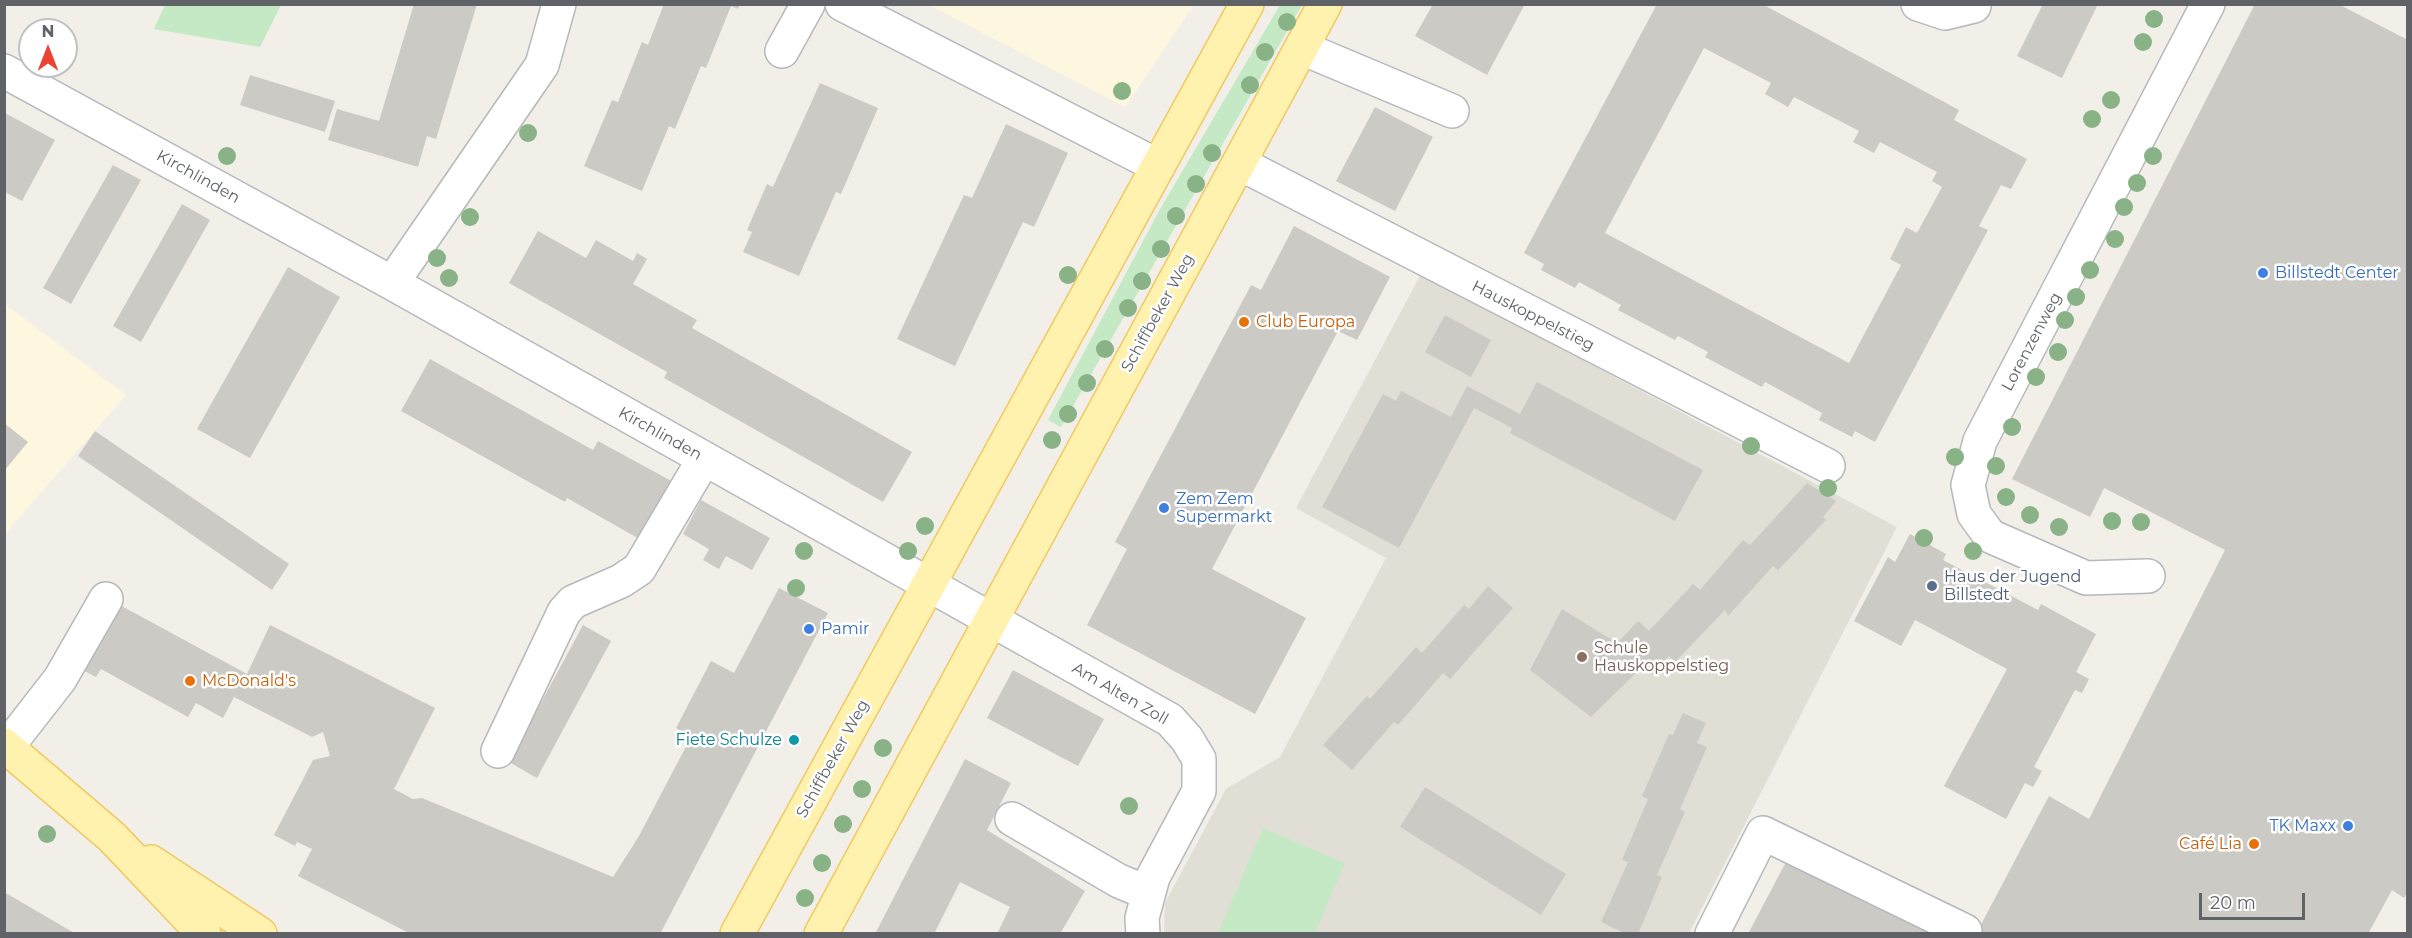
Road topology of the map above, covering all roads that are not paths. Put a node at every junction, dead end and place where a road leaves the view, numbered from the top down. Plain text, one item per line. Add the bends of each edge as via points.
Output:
1 (559, 4) edge
2 (808, 4) edge
3 (842, 4) edge
4 (1247, 4) edge
5 (1325, 4) edge
6 (1918, 4) edge
7 (2208, 4) edge
8 (1974, 6) dead end
9 (1302, 48) junction
10 (782, 51) dead end
11 (4, 71) edge
12 (1452, 111) dead end
13 (1239, 164) junction
14 (1158, 166) junction
15 (392, 283) junction
16 (704, 459) junction
17 (1828, 466) dead end
18 (2148, 576) dead end
19 (928, 585) junction
20 (106, 599) dead end
21 (991, 621) junction
22 (6, 746) edge
23 (498, 751) dead end
24 (1012, 819) dead end
25 (112, 837) junction
26 (1148, 893) junction
27 (1965, 931) dead end
28 (204, 933) edge
29 (260, 933) edge
30 (737, 933) edge
31 (821, 933) edge
32 (1143, 933) edge
33 (1712, 933) edge

1 - 15 street via 542,65
2 - 10 street
3 - 14 street
4 - 14 main road, Schiffbeker Weg
5 - 9 main road, Schiffbeker Weg
6 - 8 street via 1945,13
7 - 18 street, Lorenzenweg via 1980,441 1968,485 1974,514 1990,536 2086,578
9 - 12 street
9 - 13 main road, Schiffbeker Weg
11 - 15 street, Kirchlinden
13 - 17 street, Hauskoppelstieg
13 - 21 main road, Schiffbeker Weg
14 - 19 main road, Schiffbeker Weg
15 - 16 street, Kirchlinden
16 - 19 street, Kirchlinden
16 - 23 street via 639,569 573,602 564,612
19 - 21 street
19 - 30 main road, Schiffbeker Weg
20 - 22 street via 60,679
21 - 26 street, Am Alten Zoll via 1170,720 1188,739 1199,759 1199,791
21 - 31 main road, Schiffbeker Weg
22 - 25 main road
24 - 26 street via 1119,881
25 - 28 main road
25 - 29 main road
26 - 32 street, Am Alten Zoll
27 - 33 street via 1763,833

